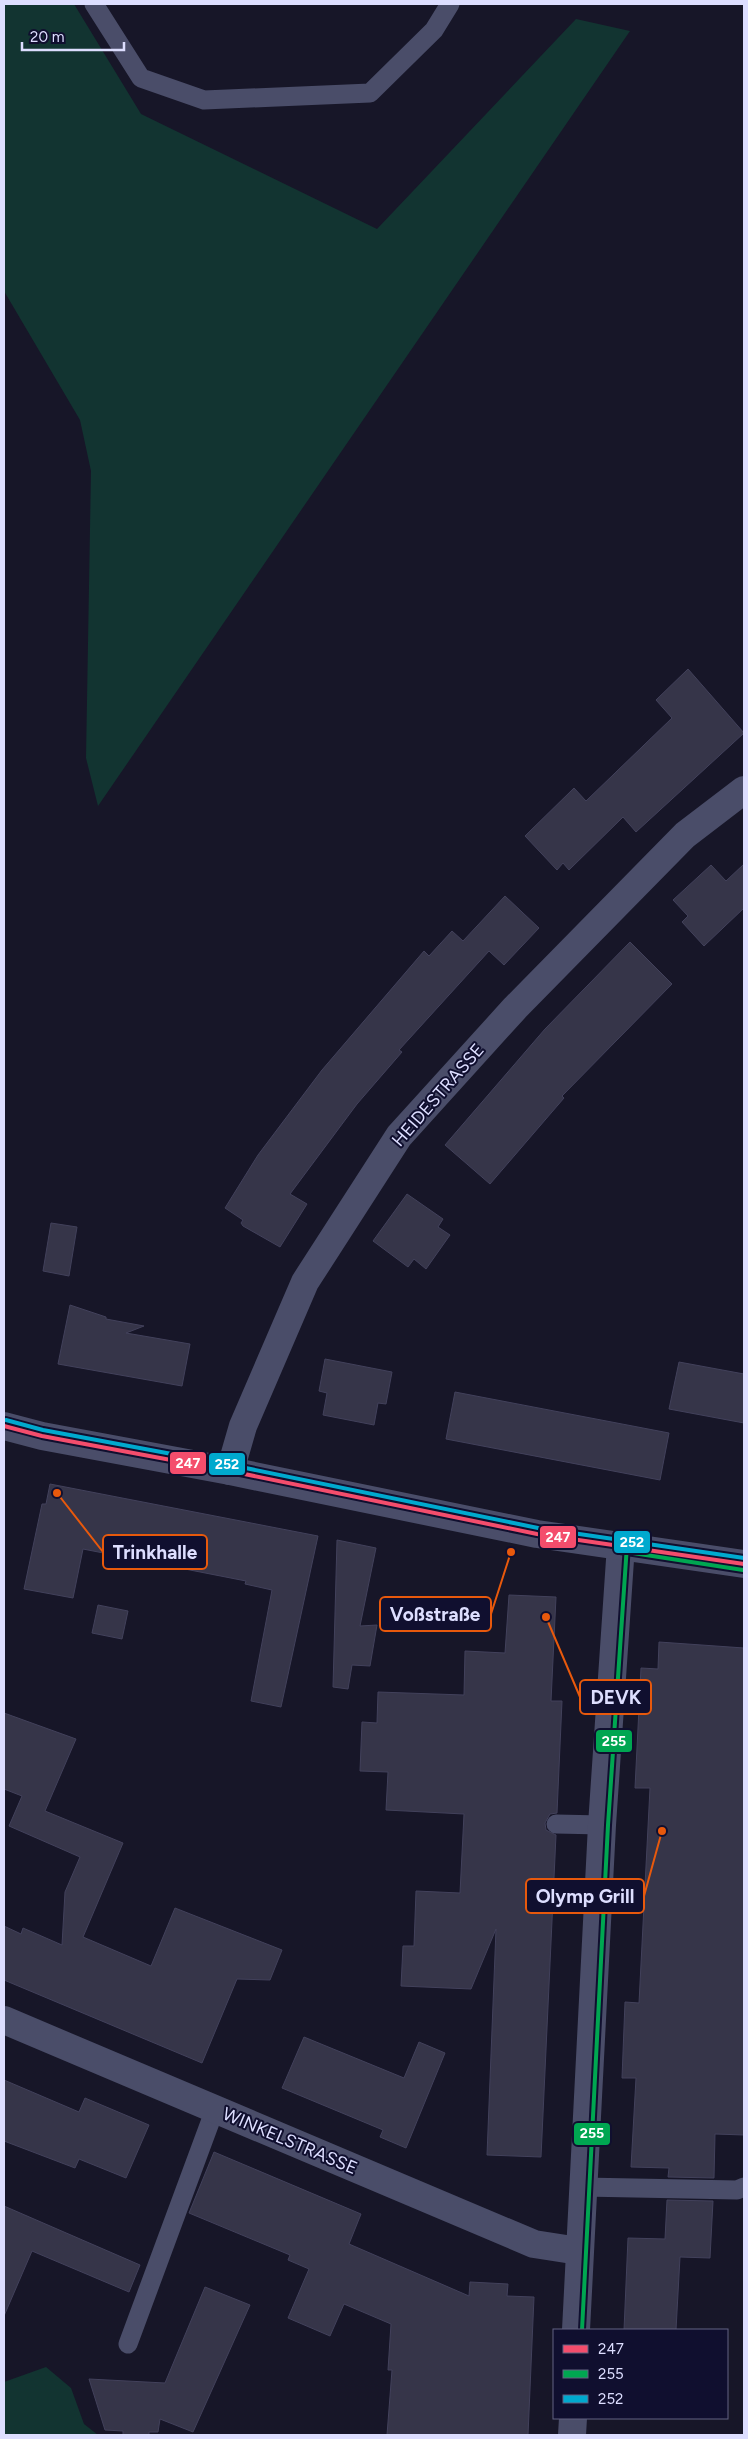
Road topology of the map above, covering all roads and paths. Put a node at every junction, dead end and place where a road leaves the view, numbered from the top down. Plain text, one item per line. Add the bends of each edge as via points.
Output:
1 (94, 4) edge
2 (450, 4) edge
3 (744, 790) edge
4 (4, 1426) edge
5 (230, 1472) junction
6 (620, 1545) junction
7 (744, 1564) edge
8 (556, 1824) dead end
9 (602, 1825) junction
10 (4, 2020) edge
11 (215, 2109) junction
12 (583, 2187) junction
13 (744, 2187) edge
14 (579, 2251) junction
15 (576, 2329) edge
16 (128, 2344) dead end
17 (573, 2419) edge
18 (572, 2435) edge

1 - 2 lane via 140,78 204,100 370,93 434,30
3 - 5 street, HEIDESTRASSE via 685,835 515,1008 399,1136 305,1282 243,1426
4 - 5 street
5 - 6 street via 537,1534
6 - 7 street
6 - 9 street
8 - 9 lane
9 - 12 street
10 - 11 street, WINKELSTRASSE
11 - 14 street, WINKELSTRASSE via 534,2244
11 - 16 lane
12 - 13 lane via 737,2190
12 - 14 street
14 - 15 street
17 - 18 street

